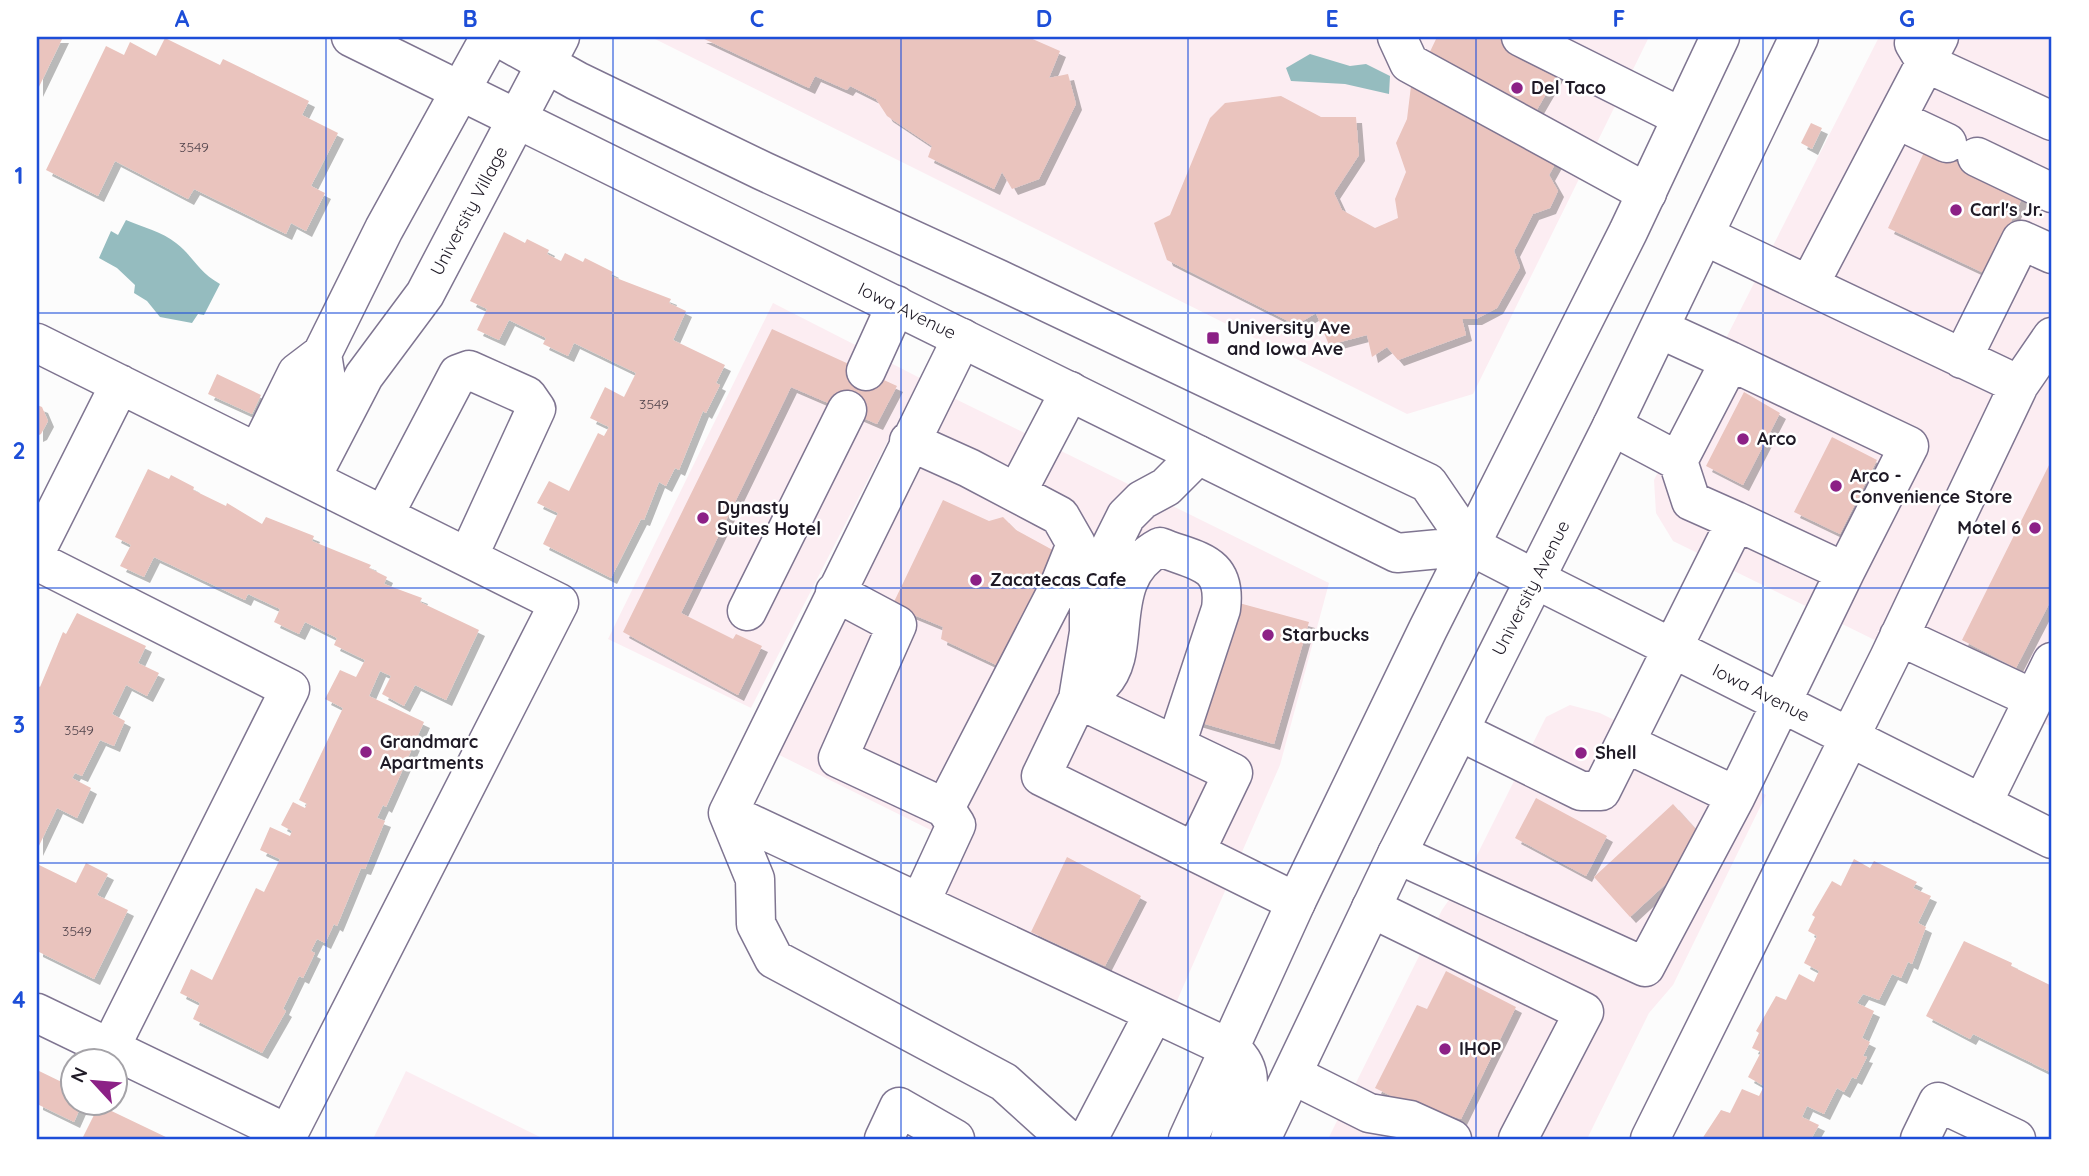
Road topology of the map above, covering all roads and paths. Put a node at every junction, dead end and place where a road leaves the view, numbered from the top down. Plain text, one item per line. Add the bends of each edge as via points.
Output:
1 (351, 37) edge
2 (490, 37) edge
3 (498, 37) edge
4 (1397, 37) edge
5 (1521, 37) edge
6 (1543, 37) edge
7 (1720, 37) edge
8 (1799, 37) edge
9 (1925, 46) edge
10 (553, 50) edge
11 (461, 91) junction
12 (1683, 112) junction
13 (1896, 119) junction
14 (518, 121) junction
15 (2052, 121) edge
16 (1647, 193) junction
17 (2052, 193) edge
18 (1705, 236) junction
19 (2052, 254) edge
20 (1809, 285) junction
21 (896, 305) junction
22 (1660, 328) junction
23 (2052, 337) edge
24 (962, 338) junction
25 (37, 343) edge
26 (322, 354) junction
27 (1962, 359) junction
28 (1730, 360) junction
29 (866, 371) dead end
30 (364, 376) junction
31 (120, 384) junction
32 (2019, 385) junction
33 (1070, 391) junction
34 (847, 410) dead end
35 (1612, 426) junction
36 (909, 441) junction
37 (1198, 454) junction
38 (1678, 461) junction
39 (285, 465) junction
40 (1017, 492) junction
41 (384, 515) junction
42 (1736, 521) junction
43 (1471, 546) junction
44 (37, 549) edge
45 (468, 557) junction
46 (37, 561) edge
47 (1844, 572) junction
48 (1535, 579) junction
49 (835, 592) junction
50 (747, 611) dead end
51 (1899, 636) junction
52 (1673, 648) junction
53 (2052, 662) edge
54 (1078, 699) junction
55 (2034, 699) junction
56 (1781, 704) junction
57 (1459, 731) junction
58 (1849, 737) junction
59 (1625, 743) junction
60 (1176, 746) junction
61 (1736, 796) junction
62 (1982, 804) junction
63 (945, 808) junction
64 (728, 813) junction
65 (2052, 839) edge
66 (1195, 852) junction
67 (1397, 854) junction
68 (920, 902) junction
69 (1297, 902) junction
70 (1371, 908) junction
71 (37, 1013) edge
72 (1153, 1015) junction
73 (106, 1046) edge
74 (111, 1046) edge
75 (1231, 1049) junction
76 (130, 1058) edge
77 (1293, 1075) junction
78 (884, 1139) edge
79 (954, 1139) edge
80 (1067, 1139) edge
81 (1088, 1139) edge
82 (1188, 1139) edge
83 (1230, 1139) edge
84 (1261, 1139) edge
85 (1452, 1139) edge
86 (1518, 1139) edge
87 (1650, 1139) edge
88 (1920, 1139) edge
89 (2016, 1139) edge

1 - 11 main road, Iowa Avenue
2 - 11 main road
3 - 10 main road, Iowa Avenue
4 - 16 main road via 1409,63
5 - 12 main road
6 - 12 main road
7 - 12 main road
8 - 18 main road, University Avenue
9 - 13 main road
9 - 15 main road
10 - 14 main road, University Village
10 - 43 main road, Iowa Avenue via 577,81 1428,483
11 - 14 main road, Iowa Avenue
11 - 26 main road via 384,229
12 - 16 main road
13 - 17 main road
13 - 20 main road
14 - 21 main road, Iowa Avenue
14 - 30 main road, University Village via 425,294
16 - 43 main road
18 - 20 main road
18 - 22 main road, University Avenue
19 - 27 main road via 2021,240
20 - 27 main road
21 - 24 main road, Iowa Avenue
21 - 29 main road
22 - 28 main road
22 - 35 main road, University Avenue
23 - 32 main road
24 - 33 main road, Iowa Avenue
24 - 36 main road
25 - 31 main road
26 - 30 main road
26 - 39 main road via 326,379
27 - 32 main road
28 - 38 main road
28 - 47 main road via 1909,446
30 - 39 main road, University Village
31 - 39 main road
31 - 44 main road
32 - 51 main road
33 - 37 main road, Iowa Avenue
33 - 40 main road
34 - 50 main road
35 - 38 main road
35 - 48 main road, University Avenue
36 - 40 main road
36 - 49 main road
37 - 43 main road, Iowa Avenue via 1397,553
37 - 54 main road via 1166,487 1142,500 1126,516 1097,574 1089,598 1089,632
38 - 42 main road via 1691,501
39 - 41 main road
40 - 63 main road via 1060,516 1076,544
41 - 45 main road
41 - 45 main road via 458,374 469,370 527,396 536,409
42 - 47 main road
42 - 52 main road
43 - 48 main road, Iowa Avenue
43 - 69 main road
45 - 76 main road via 559,603 288,1134
46 - 74 main road via 290,689
47 - 56 main road
48 - 52 main road, Iowa Avenue
48 - 57 main road, University Avenue
49 - 63 main road via 897,625 838,758
49 - 64 main road
51 - 55 main road
51 - 58 main road
52 - 56 main road, Iowa Avenue
52 - 59 main road
53 - 55 main road
54 - 60 main road
54 - 60 main road via 1104,682 1116,652 1120,604 1147,553 1160,547 1208,566 1224,588 1221,609
54 - 66 main road via 1041,776
55 - 62 main road
56 - 58 main road, Iowa Avenue
56 - 61 main road
57 - 59 main road via 1581,791 1601,791
57 - 67 main road, University Avenue
58 - 62 main road, Iowa Avenue
58 - 87 main road
59 - 61 main road
60 - 66 main road via 1233,773
61 - 67 main road via 1645,967
62 - 65 main road, Iowa Avenue
63 - 68 main road via 956,825
64 - 68 main road
64 - 80 main road via 755,879 756,924 774,959 1004,1082
66 - 69 main road
67 - 70 main road, University Avenue
68 - 72 main road
69 - 75 main road
70 - 77 main road, University Avenue
70 - 86 main road via 1584,1013
71 - 73 main road
72 - 75 main road
72 - 81 main road
75 - 82 main road
75 - 83 main road via 1249,1072 1246,1096
77 - 84 main road, University Avenue
77 - 85 main road via 1369,1113 1410,1120
78 - 79 main road via 899,1107
88 - 89 main road via 1938,1102

